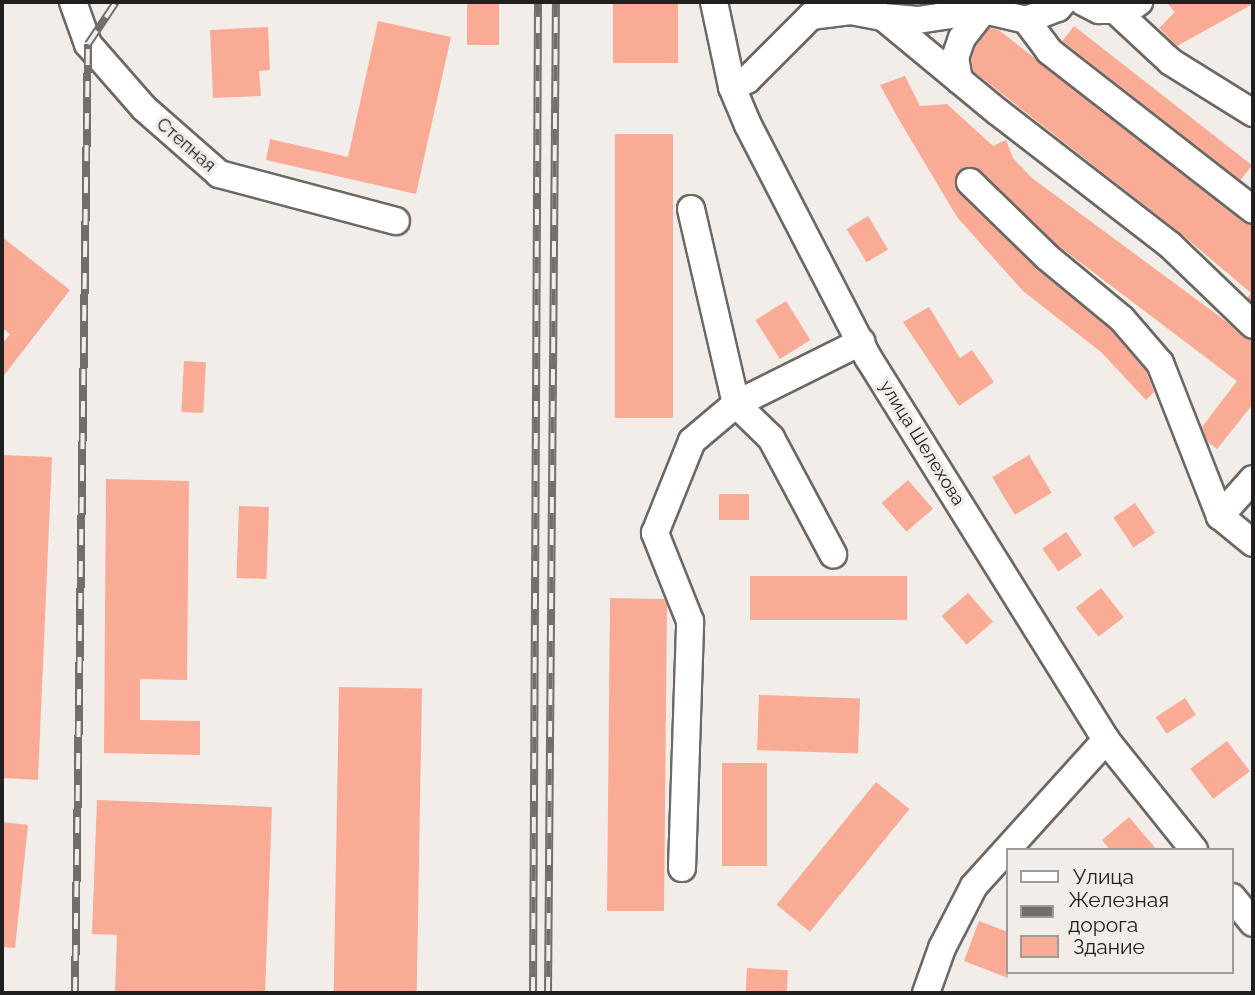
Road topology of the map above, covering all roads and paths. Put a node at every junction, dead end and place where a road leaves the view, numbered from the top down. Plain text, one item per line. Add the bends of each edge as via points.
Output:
1 (73, 2) edge
2 (714, 2) edge
3 (1063, 2) edge
4 (1083, 2) edge
5 (984, 6) edge
6 (1127, 6) edge
7 (818, 9) edge
8 (883, 17) junction
9 (1026, 20) junction
10 (959, 80) junction
11 (732, 87) junction
12 (1253, 113) edge
13 (970, 182) dead end
14 (691, 209) dead end
15 (1253, 210) edge
16 (396, 221) dead end
17 (1253, 325) edge
18 (861, 342) junction
19 (736, 404) junction
20 (1253, 479) edge
21 (1220, 516) junction
22 (1253, 542) edge
23 (833, 554) dead end
24 (1106, 740) junction
25 (1008, 848) edge
26 (1192, 848) edge
27 (1006, 851) edge
28 (682, 868) dead end
29 (1234, 899) edge
30 (1253, 923) edge
31 (926, 993) edge

1 - 16 street, Степная via 89,44 144,108 219,174
2 - 11 street, улица Шелехова
3 - 9 street
4 - 6 street via 1099,10
5 - 8 street via 918,20
5 - 9 street
5 - 10 street via 961,38 955,58
6 - 12 street via 1171,62
7 - 8 street
7 - 11 street via 747,80
8 - 10 street
9 - 15 street via 1049,51
10 - 17 street via 1170,245
11 - 18 street, улица Шелехова
13 - 21 street via 1047,257 1122,319 1160,363
14 - 19 street
18 - 19 street
18 - 24 street, улица Шелехова
19 - 23 street via 771,438
19 - 28 street via 692,441 656,533 690,621
20 - 21 street
21 - 22 street
24 - 25 street
24 - 26 street, улица Шелехова
27 - 31 street via 974,886 942,948
29 - 30 street

